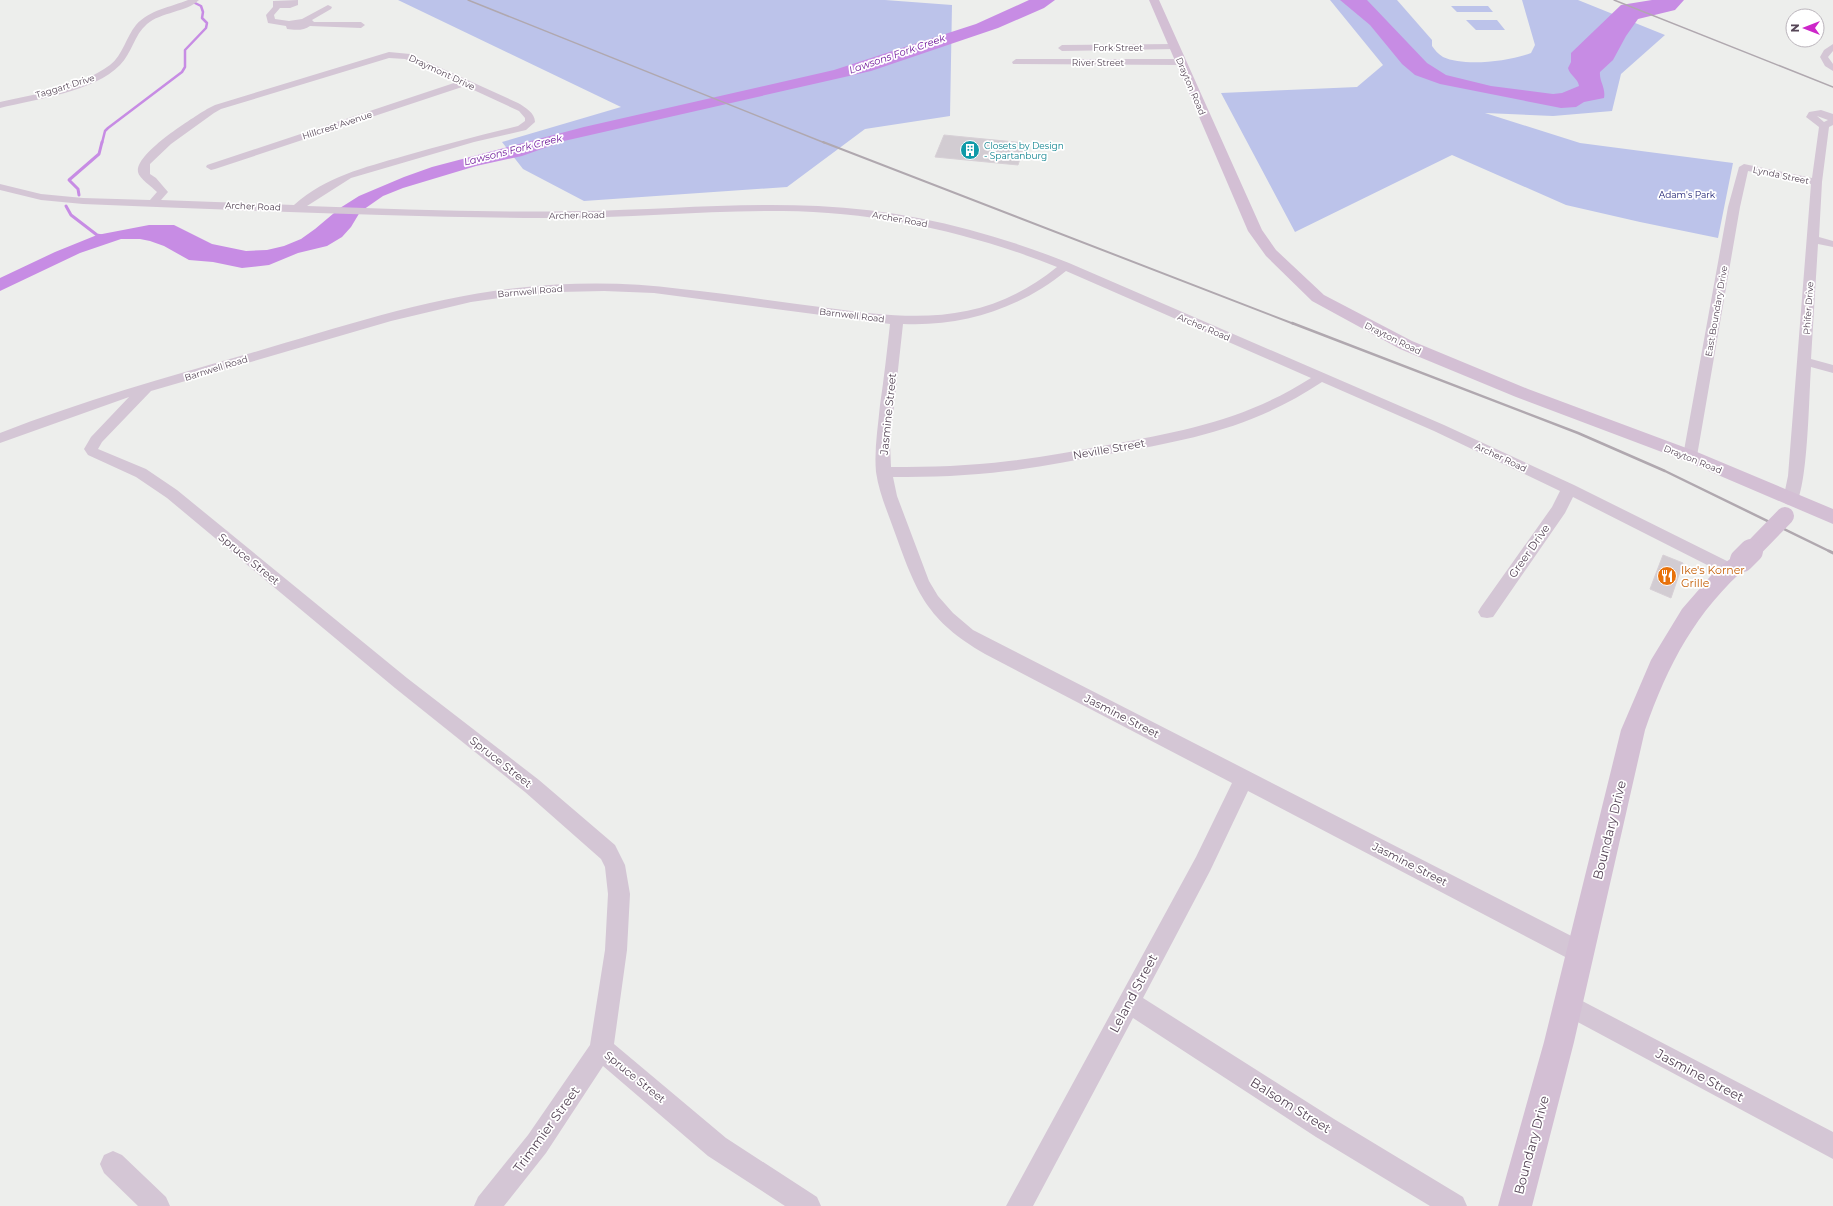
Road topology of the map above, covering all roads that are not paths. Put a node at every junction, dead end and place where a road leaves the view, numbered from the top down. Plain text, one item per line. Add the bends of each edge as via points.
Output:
1 (195, 0) edge
2 (293, 0) edge
3 (1154, 0) edge
4 (279, 3) edge
5 (328, 7) dead end
6 (361, 24) dead end
7 (304, 27) junction
8 (1174, 47) junction
9 (1833, 47) edge
10 (1062, 48) dead end
11 (1016, 62) dead end
12 (1180, 62) junction
13 (1833, 68) edge
14 (464, 83) junction
15 (0, 104) edge
16 (1833, 118) edge
17 (1829, 124) edge
18 (211, 167) dead end
19 (1744, 167) joint
20 (1817, 182) junction
21 (0, 187) edge
22 (153, 203) junction
23 (298, 208) junction
24 (1813, 240) junction
25 (1833, 244) edge
26 (1065, 266) junction
27 (897, 320) junction
28 (1804, 361) junction
29 (1833, 369) edge
30 (1322, 377) junction
31 (145, 389) junction
32 (0, 438) edge
33 (1690, 456) junction
34 (884, 472) junction
35 (1569, 489) junction
36 (1788, 508) junction
37 (1833, 517) edge
38 (1736, 564) junction
39 (1487, 612) dead end
40 (1244, 779) junction
41 (1579, 952) junction
42 (1128, 1002) junction
43 (1567, 1004) junction
44 (601, 1049) junction
45 (1833, 1146) edge
46 (114, 1164) dead end
47 (157, 1206) edge
48 (487, 1206) edge
49 (808, 1206) edge
50 (1019, 1206) edge
51 (1454, 1206) edge
52 (1515, 1206) edge

1 - 15 street, Taggart Drive via 144,22 127,52 114,67 101,74 80,83
2 - 4 street
3 - 8 main road, Drayton Road
4 - 7 street via 270,15 272,20 290,24 290,27
5 - 7 street
6 - 7 street
8 - 10 street, Fork Street
8 - 12 main road, Drayton Road
9 - 13 street via 1824,57
11 - 12 street, River Street
12 - 33 main road, Drayton Road via 1255,231 1271,253 1318,298 1406,345 1522,393
14 - 18 street, Hillcrest Avenue
14 - 22 street, Draymont Drive via 408,56 393,54 218,108 197,119 147,161 144,173 163,192
14 - 23 street, Draymont Drive via 515,105 527,113 530,122 522,128 347,176 308,198
16 - 17 street via 1821,113 1812,114 1811,117
17 - 20 street, Phifer Drive
19 - 20 street, Lynda Street
19 - 33 street, East Boundary Drive
20 - 24 street, Phifer Drive
21 - 22 street, Archer Road via 24,194 60,199
22 - 23 street, Archer Road
23 - 26 street, Archer Road via 549,215 740,208 835,210 890,216 944,227 1026,249
24 - 25 street
24 - 28 street, Phifer Drive
26 - 27 street, Barnwell Road via 1038,287 1001,304 942,319
26 - 30 street, Archer Road
27 - 31 street, Barnwell Road via 657,290 603,287 520,290 408,311
27 - 34 street, Jasmine Street via 883,443
28 - 29 street
28 - 36 street, Phifer Drive via 1796,476
30 - 34 street, Neville Street via 1249,418 1207,431 1026,464 956,471
30 - 35 street, Archer Road
31 - 32 street, Barnwell Road
31 - 44 street, Spruce Street via 96,440 91,449 93,452 141,473 157,483 400,683 532,786 608,852 615,865 619,894 616,950
33 - 36 main road, Drayton Road
34 - 40 street, Jasmine Street via 889,496 921,581 947,618 967,635 991,649
35 - 38 street, Archer Road
35 - 39 street, Greer Drive via 1559,509
36 - 37 main road, Drayton Road
36 - 38 main road, Boundary Drive, bridge
38 - 41 main road, Boundary Drive via 1708,591 1696,607 1668,650 1643,700 1633,730
40 - 41 street, Jasmine Street
40 - 42 street, Leland Street via 1203,864
41 - 43 main road, Boundary Drive
42 - 50 street, Leland Street
42 - 51 street, Balsom Street via 1325,1128
43 - 45 street, Jasmine Street
43 - 52 main road, Boundary Drive
44 - 48 street, Trimmier Street via 537,1144
44 - 49 street, Spruce Street via 717,1147
46 - 47 street

